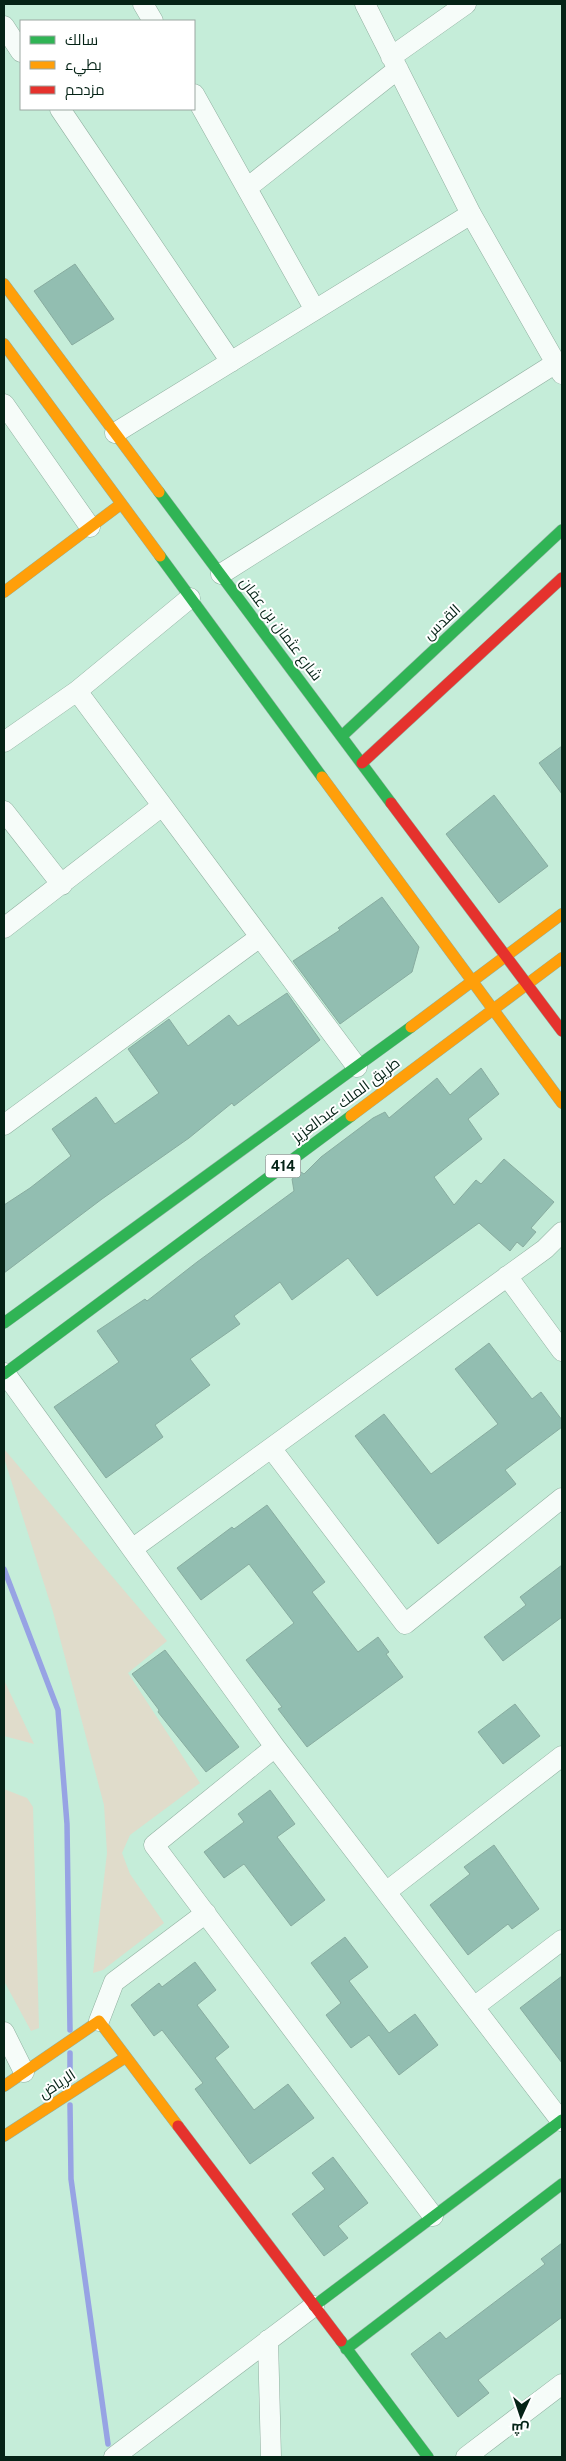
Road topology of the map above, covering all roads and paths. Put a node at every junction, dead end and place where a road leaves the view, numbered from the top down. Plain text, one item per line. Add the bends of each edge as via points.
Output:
1 (143, 4) edge
2 (365, 4) edge
3 (466, 4) edge
4 (152, 20) edge
5 (4, 26) edge
6 (20, 50) edge
7 (395, 63) junction
8 (195, 96) edge
9 (61, 110) edge
10 (247, 188) junction
11 (471, 214) junction
12 (4, 284) edge
13 (316, 310) junction
14 (5, 348) edge
15 (231, 362) junction
16 (559, 368) edge
17 (4, 404) edge
18 (115, 433) junction
19 (122, 504) junction
20 (90, 527) junction
21 (562, 530) edge
22 (221, 574) junction
23 (562, 578) edge
24 (4, 592) edge
25 (190, 598) junction
26 (76, 691) junction
27 (342, 736) junction
28 (4, 742) edge
29 (362, 763) junction
30 (162, 806) junction
31 (4, 810) edge
32 (62, 885) junction
33 (562, 914) edge
34 (4, 928) edge
35 (260, 937) junction
36 (506, 956) junction
37 (562, 958) edge
38 (472, 983) junction
39 (530, 988) junction
40 (494, 1013) junction
41 (562, 1031) edge
42 (357, 1067) junction
43 (562, 1103) edge
44 (4, 1125) edge
45 (562, 1232) edge
46 (507, 1276) junction
47 (4, 1322) edge
48 (562, 1351) edge
49 (4, 1374) edge
50 (271, 1448) junction
51 (562, 1498) edge
52 (132, 1549) junction
53 (275, 1747) junction
54 (562, 1756) edge
55 (386, 1892) junction
56 (206, 1913) junction
57 (562, 1940) edge
58 (474, 2007) junction
59 (99, 2021) junction
60 (4, 2032) edge
61 (126, 2057) junction
62 (24, 2072) junction
63 (4, 2086) edge
64 (562, 2120) edge
65 (4, 2136) edge
66 (562, 2184) edge
67 (433, 2216) junction
68 (314, 2306) junction
69 (268, 2340) junction
70 (346, 2349) junction
71 (562, 2384) edge
72 (114, 2457) edge
73 (271, 2457) edge
74 (428, 2457) edge
75 (466, 2457) edge

1 - 4 street
2 - 7 street
3 - 7 street
5 - 6 street
7 - 10 street
7 - 11 street
8 - 10 street
9 - 15 street
10 - 13 street
11 - 13 street
11 - 16 street
12 - 18 main road, شارع عثمان بن عفان
13 - 15 street
14 - 19 main road
15 - 18 street
16 - 22 street
17 - 20 street
18 - 22 main road, شارع عثمان بن عفان
19 - 20 main road
19 - 25 main road
20 - 24 main road
21 - 27 main road, القدس
22 - 27 main road, شارع عثمان بن عفان
23 - 29 main road
25 - 26 street
25 - 38 main road
26 - 28 street
26 - 30 street
27 - 29 main road, شارع عثمان بن عفان
29 - 36 main road, شارع عثمان بن عفان
30 - 32 street
30 - 35 street
31 - 32 street
32 - 34 street
33 - 36 main road, طريق الملك عبدالعزيز / 414
35 - 42 street
35 - 44 street
36 - 38 main road, طريق الملك عبدالعزيز / 414
36 - 39 main road, شارع عثمان بن عفان
37 - 39 main road, طريق الملك عبدالعزيز / 414
38 - 40 main road
38 - 42 main road, طريق الملك عبدالعزيز / 414
39 - 40 main road, طريق الملك عبدالعزيز / 414
39 - 41 main road, شارع عثمان بن عفان
40 - 43 main road
40 - 49 main road, طريق الملك عبدالعزيز / 414
42 - 47 main road, طريق الملك عبدالعزيز / 414
45 - 46 street via 545,1249
46 - 48 street
46 - 50 street
49 - 52 street
50 - 51 street via 405,1624
50 - 52 street
52 - 53 street
53 - 55 street
53 - 56 street via 154,1845
54 - 55 street
55 - 58 street
56 - 59 street via 114,1982
56 - 67 street
57 - 58 street
58 - 64 street
59 - 61 main road
59 - 62 main road, الرياض
60 - 62 street
61 - 65 main road, الرياض
61 - 68 main road
62 - 63 main road, الرياض
64 - 67 main road
66 - 70 main road
67 - 68 main road
68 - 69 street
68 - 70 main road
69 - 72 street
69 - 73 street
70 - 74 main road
71 - 75 street

